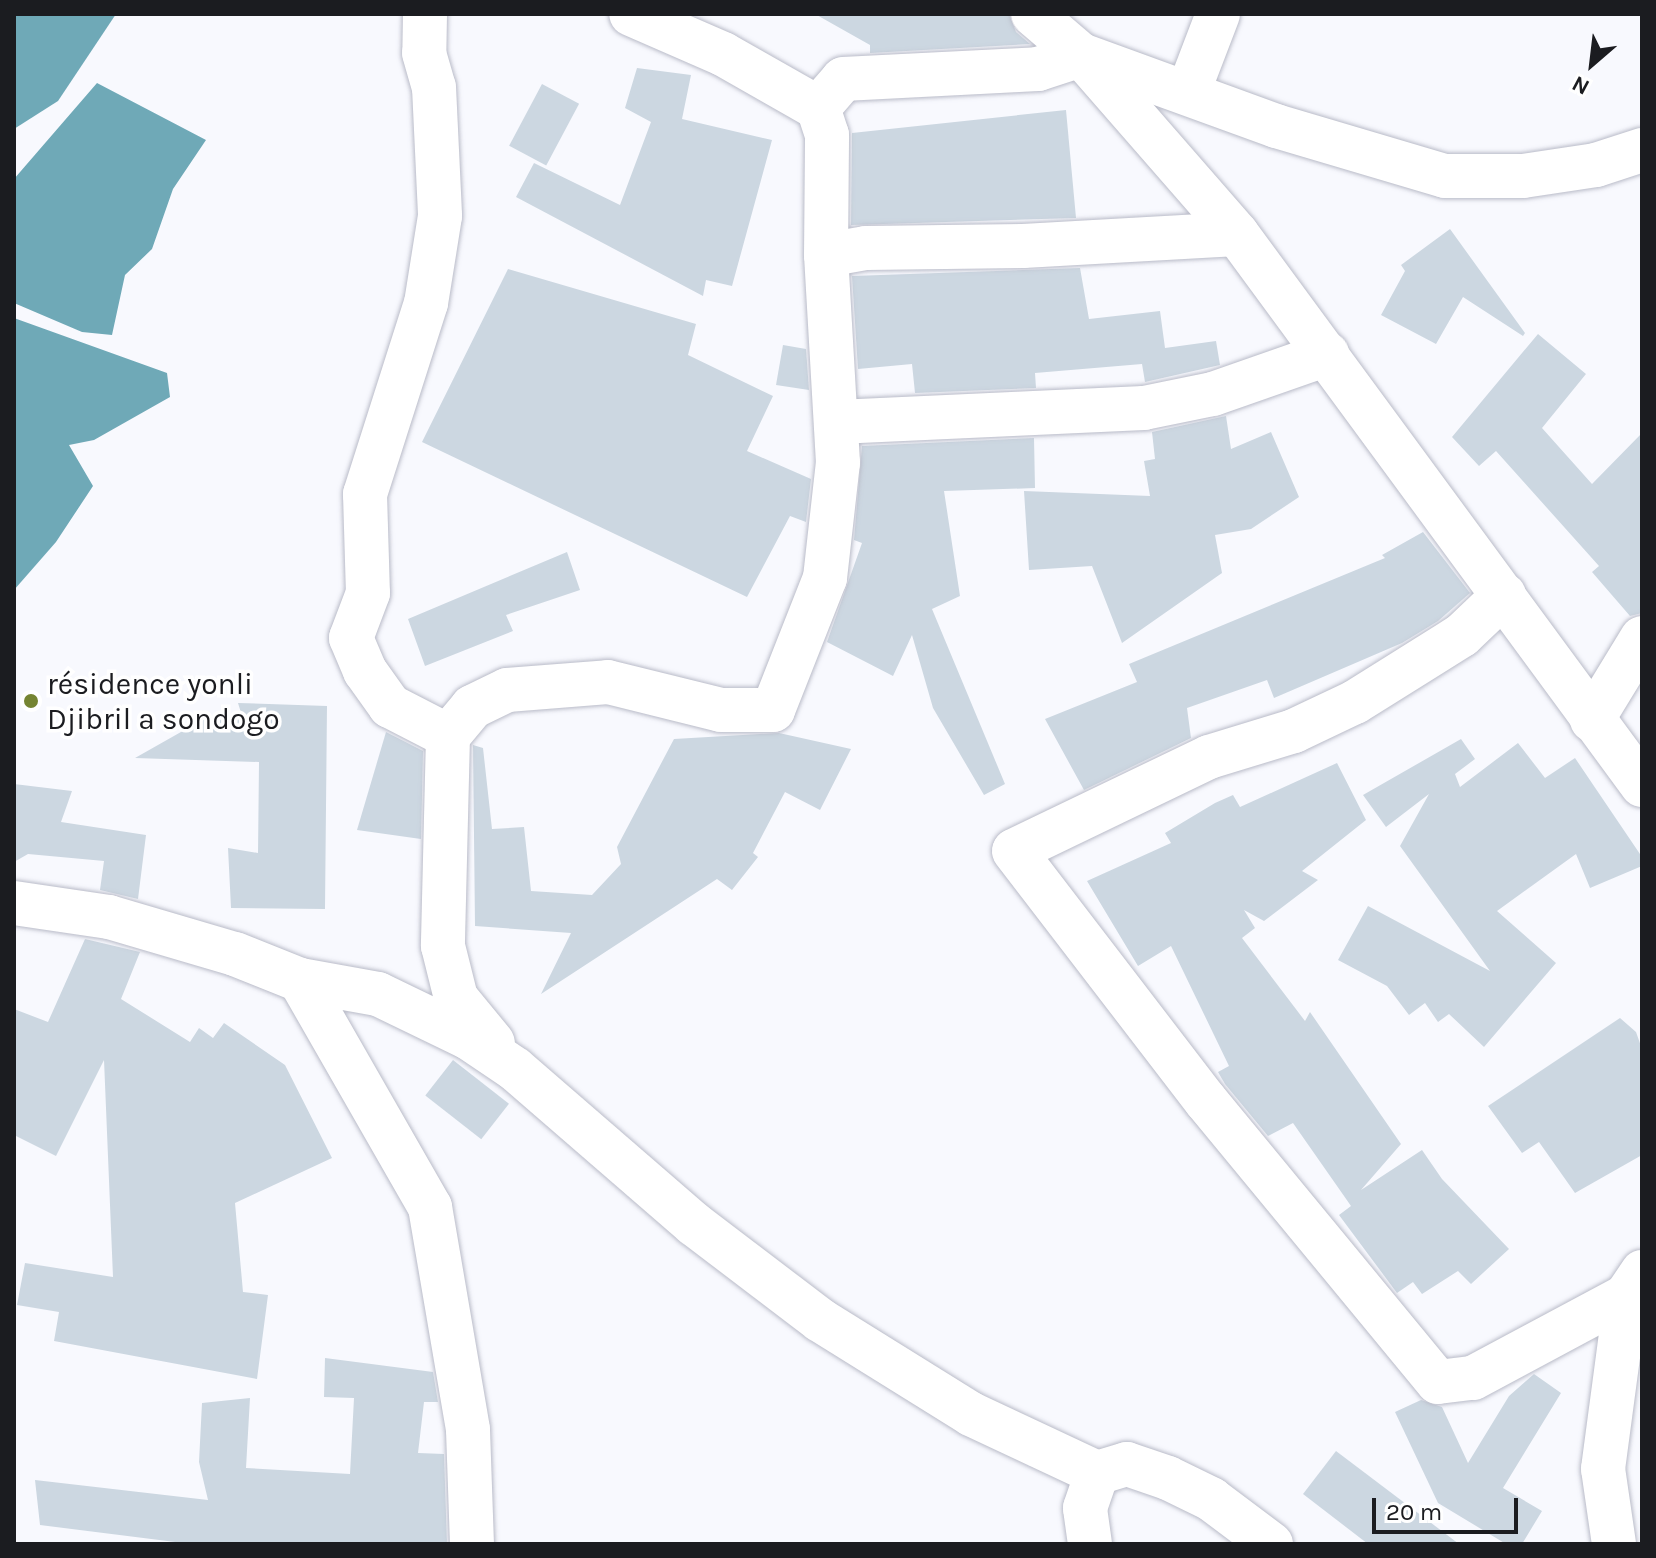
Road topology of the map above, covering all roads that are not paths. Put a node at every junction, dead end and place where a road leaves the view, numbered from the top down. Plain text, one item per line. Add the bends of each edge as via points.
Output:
1 (425, 14) edge
2 (631, 14) edge
3 (1033, 14) edge
4 (1218, 14) edge
5 (1081, 55) junction
6 (1189, 90) junction
7 (818, 108) junction
8 (1642, 150) edge
9 (1237, 234) junction
10 (826, 255) junction
11 (1327, 354) junction
12 (837, 422) junction
13 (1504, 595) junction
14 (1642, 638) edge
15 (1592, 720) junction
16 (448, 736) junction
17 (1642, 785) edge
18 (14, 903) edge
19 (300, 980) junction
20 (515, 1069) junction
21 (1634, 1284) edge
22 (1097, 1473) junction
23 (472, 1544) edge
24 (1090, 1544) edge
25 (1271, 1544) edge
26 (1614, 1544) edge

1 - 16 street via 440,216 426,303 365,494 368,593 351,638 365,671 390,706
2 - 7 street via 723,54
3 - 5 street
4 - 6 street
5 - 6 street
5 - 7 street via 1038,69 843,79
5 - 9 street
6 - 8 street via 1276,126 1445,176 1523,176 1596,165
7 - 10 street via 827,135
9 - 10 street via 866,248
9 - 11 street
10 - 12 street
11 - 12 street via 1213,394 1144,408
11 - 13 street
12 - 16 street via 838,463 825,578 773,710 721,710 608,682 507,690 472,707
13 - 15 street
13 - 21 street via 1462,635 1355,702 1294,731 1209,757 1014,851 1206,1101 1438,1382 1473,1378
14 - 15 street
15 - 17 street
16 - 20 street via 443,946 456,998
18 - 19 street via 109,917 235,954
19 - 20 street via 378,994 469,1038
19 - 23 street via 430,1207 468,1430
20 - 22 street via 694,1224 820,1320 971,1414
21 - 26 street via 1603,1469
22 - 24 street via 1085,1508
22 - 25 street via 1127,1464 1168,1478 1211,1499

